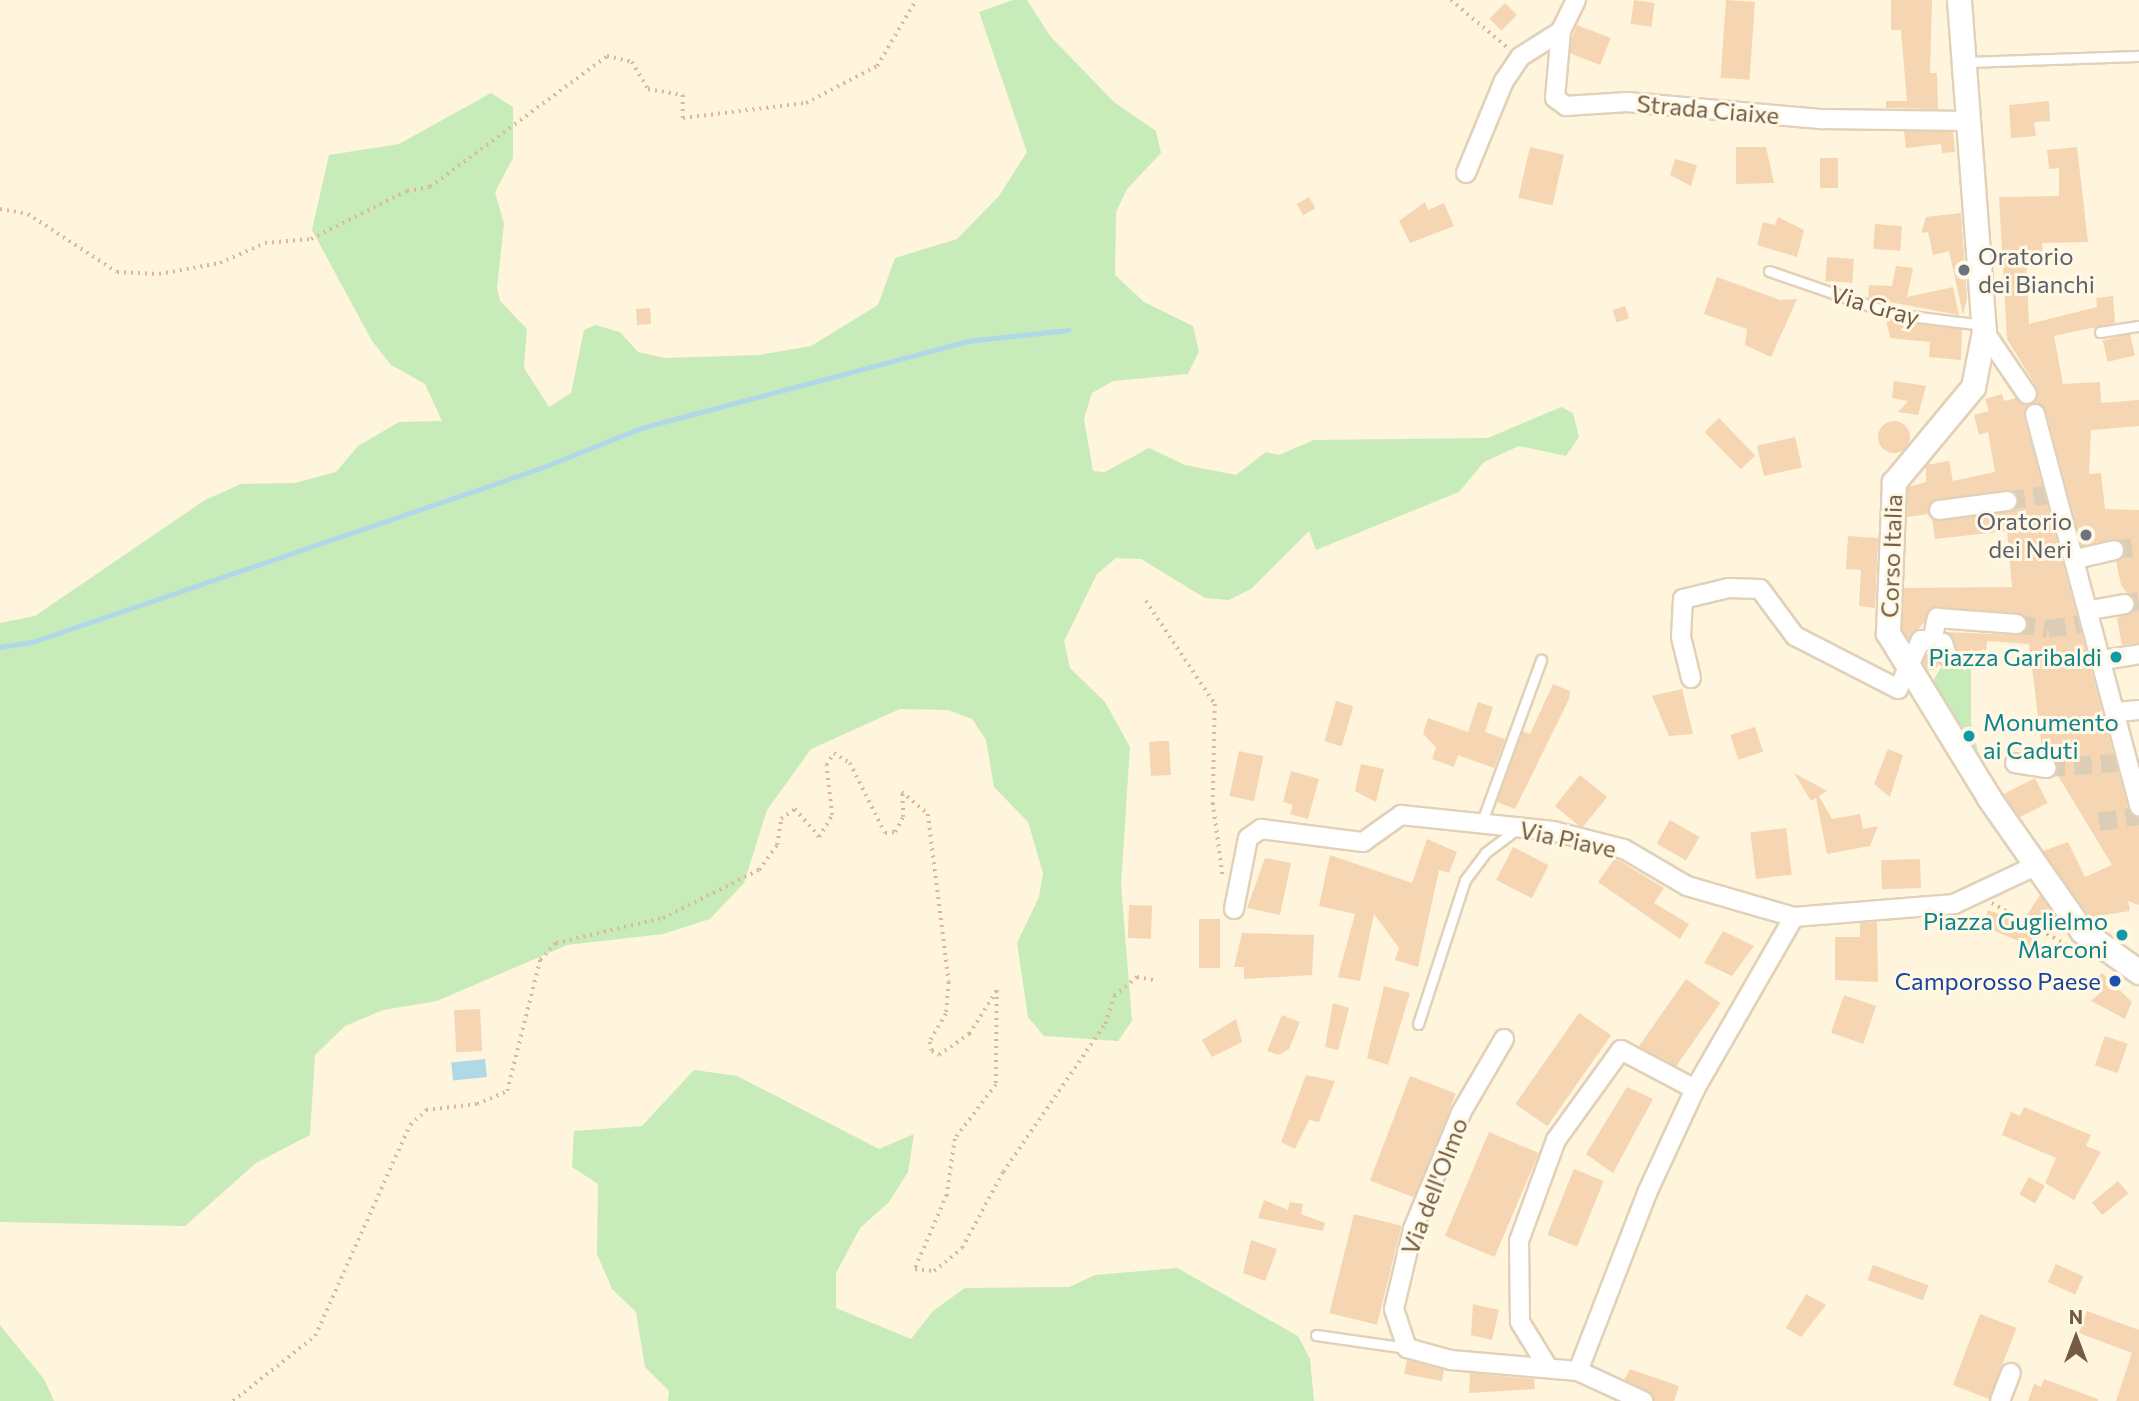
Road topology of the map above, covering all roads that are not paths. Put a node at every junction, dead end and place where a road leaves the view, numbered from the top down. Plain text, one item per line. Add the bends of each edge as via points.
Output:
1 (1576, 0) edge
2 (1959, 0) edge
3 (1561, 31) junction
4 (2139, 56) edge
5 (1963, 62) junction
6 (1967, 121) junction
7 (1466, 173) dead end
8 (1769, 271) dead end
9 (2139, 326) edge
10 (1984, 328) junction
11 (2100, 332) dead end
12 (2027, 394) dead end
13 (2035, 414) dead end
14 (2007, 501) tunnel mouth
15 (1939, 510) dead end
16 (2114, 550) tunnel mouth
17 (2075, 556) junction
18 (2124, 604) tunnel mouth
19 (2091, 610) junction
20 (2017, 624) tunnel mouth
21 (1932, 641) junction
22 (2139, 654) edge
23 (1947, 655) dead end
24 (1541, 660) dead end
25 (2103, 660) junction
26 (1909, 673) junction
27 (1691, 678) dead end
28 (2139, 710) edge
29 (2116, 712) junction
30 (2134, 761) edge
31 (2015, 763) dead end
32 (2047, 768) tunnel mouth
33 (2139, 806) edge
34 (1481, 824) junction
35 (1518, 828) junction
36 (2035, 866) junction
37 (1234, 909) road end
38 (1794, 917) junction
39 (2139, 972) edge
40 (1418, 1024) dead end
41 (1504, 1039) dead end
42 (1695, 1088) junction
43 (1316, 1335) dead end
44 (1407, 1348) junction
45 (1547, 1366) junction
46 (1578, 1371) junction
47 (2011, 1373) dead end
48 (1643, 1401) edge
49 (2000, 1401) edge

1 - 3 street, Strada Ciaixe
2 - 5 main road, Corso Italia
3 - 6 street, Strada Ciaixe via 1555,98 1566,106 1627,102 1824,119
3 - 7 street via 1520,57
4 - 5 lane
5 - 6 main road, Corso Italia
6 - 10 main road, Corso Italia
8 - 10 lane, Via Gray via 1894,314
9 - 11 lane
10 - 12 street via 2010,358
10 - 26 main road, Corso Italia via 1973,387 1894,482 1887,615 1892,645
13 - 17 street
14 - 15 street
16 - 17 street
17 - 19 street
18 - 19 street
19 - 25 street
20 - 21 street via 1937,618
21 - 23 street via 1942,643
21 - 26 street via 1921,640
22 - 25 street
24 - 34 lane
25 - 29 street
26 - 27 street via 1901,688 1891,688 1795,636 1752,585 1683,600 1681,637
26 - 36 main road, Corso Italia
28 - 29 street
29 - 30 street
30 - 33 street
31 - 32 street
34 - 35 street, Via Piave
34 - 37 street, Via Piave via 1401,816 1363,842 1261,829 1248,838
35 - 38 street, Via Piave via 1624,849 1687,886
35 - 40 lane via 1485,853 1465,880
36 - 38 street, Via Piave via 1954,904
36 - 39 main road, Corso Italia via 2082,930
38 - 42 street
41 - 44 street, Via dell'Olmo via 1461,1113 1413,1229 1394,1309
42 - 45 street via 1620,1050 1556,1140 1519,1241 1520,1322
42 - 46 street via 1647,1193
43 - 44 lane
44 - 45 street via 1451,1360
45 - 46 street
46 - 48 street
47 - 49 street

